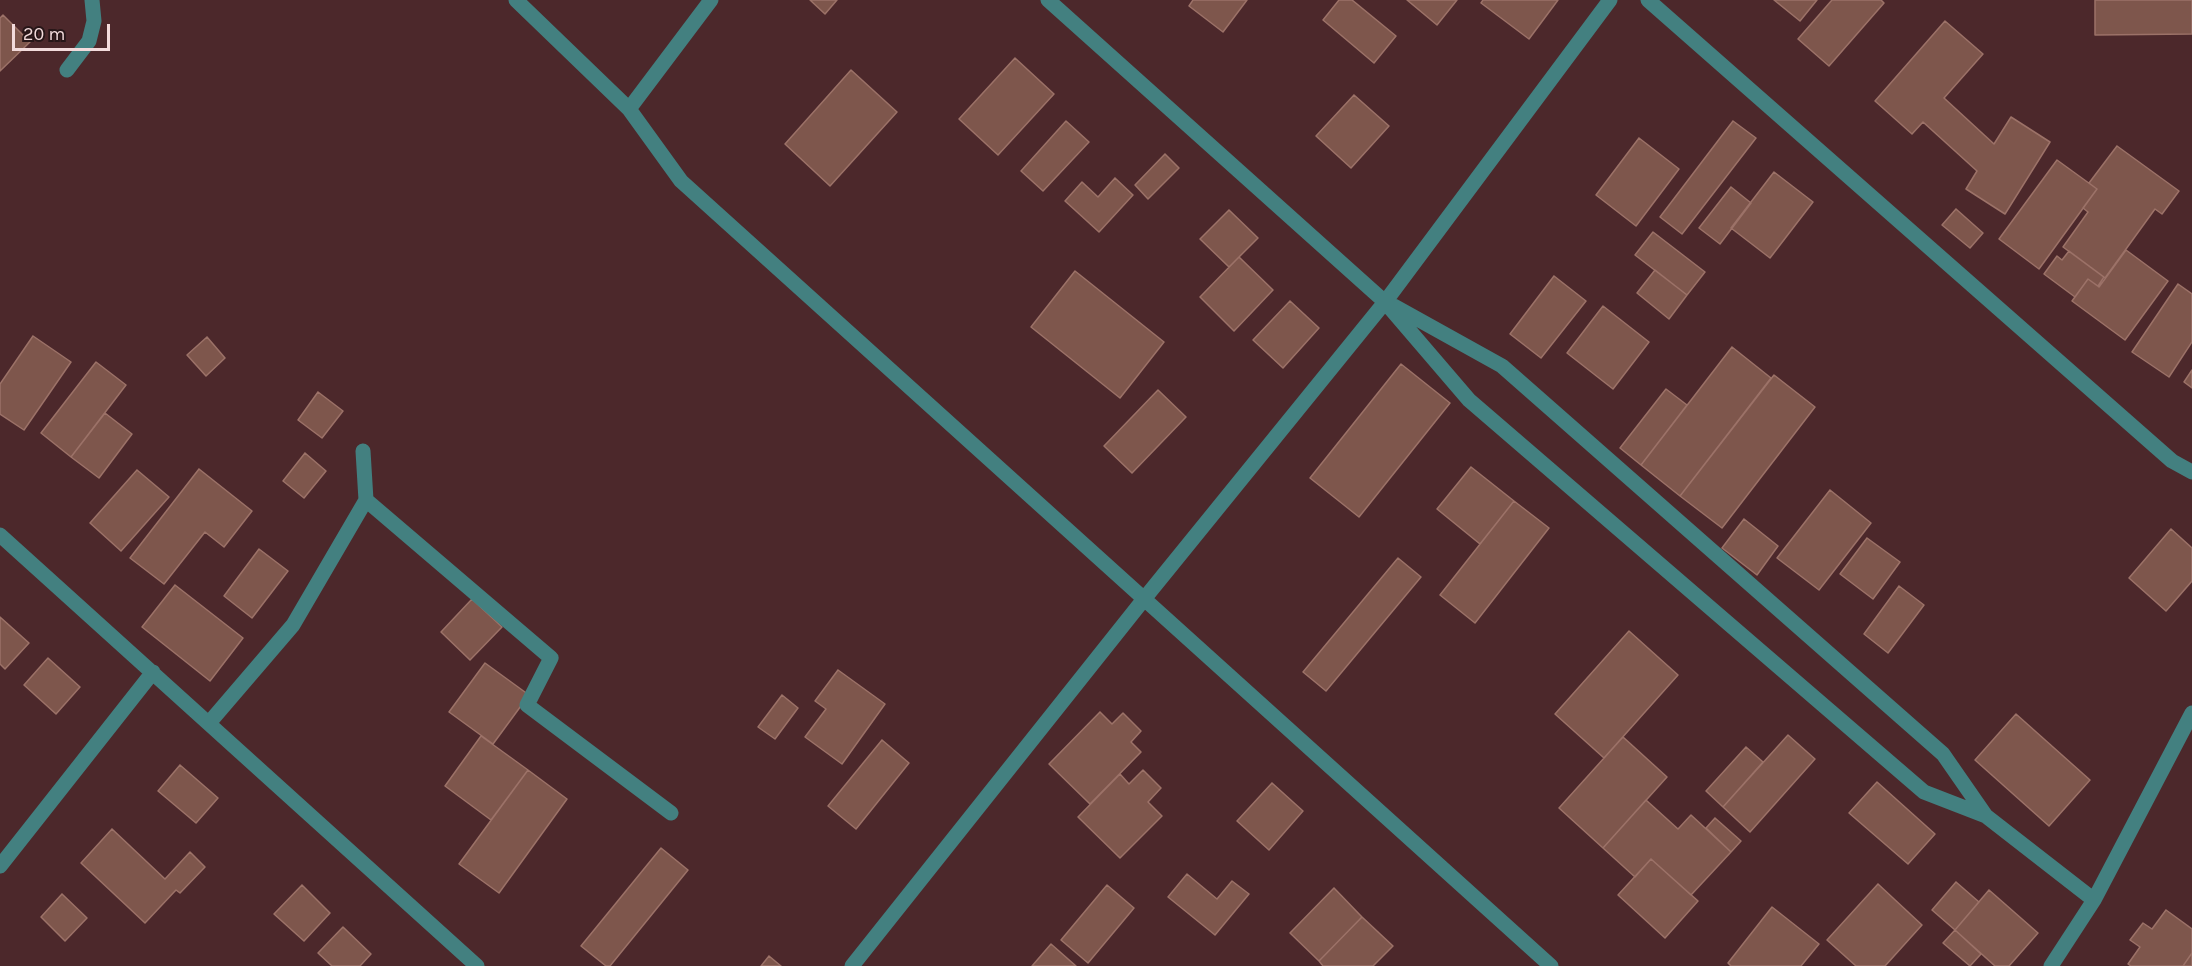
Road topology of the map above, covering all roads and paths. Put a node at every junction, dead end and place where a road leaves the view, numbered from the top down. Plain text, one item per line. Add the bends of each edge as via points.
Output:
1 (92, 0) edge
2 (516, 0) edge
3 (711, 0) edge
4 (1048, 0) edge
5 (1610, 0) edge
6 (1648, 0) edge
7 (67, 70) dead end
8 (629, 109) junction
9 (1385, 302) junction
10 (363, 451) dead end
11 (2192, 472) edge
12 (366, 500) junction
13 (0, 535) edge
14 (1144, 598) junction
15 (153, 672) junction
16 (2192, 713) edge
17 (209, 723) junction
18 (671, 813) dead end
19 (1986, 816) junction
20 (0, 866) edge
21 (2094, 900) junction
22 (477, 966) edge
23 (852, 966) edge
24 (1551, 966) edge
25 (2051, 966) edge

1 - 7 street via 94,21 89,41
2 - 8 street
3 - 8 street
4 - 9 street
5 - 9 street
6 - 11 street via 2172,461
8 - 14 street via 681,181
9 - 14 street
9 - 19 street via 1469,400 1924,792
9 - 19 street via 1502,366 1943,754
10 - 12 street
12 - 17 street via 293,625
12 - 18 street via 551,658 527,705
13 - 15 street
14 - 23 street
14 - 24 street
15 - 17 street
15 - 20 street
16 - 21 street
17 - 22 street
19 - 21 street
21 - 25 street

